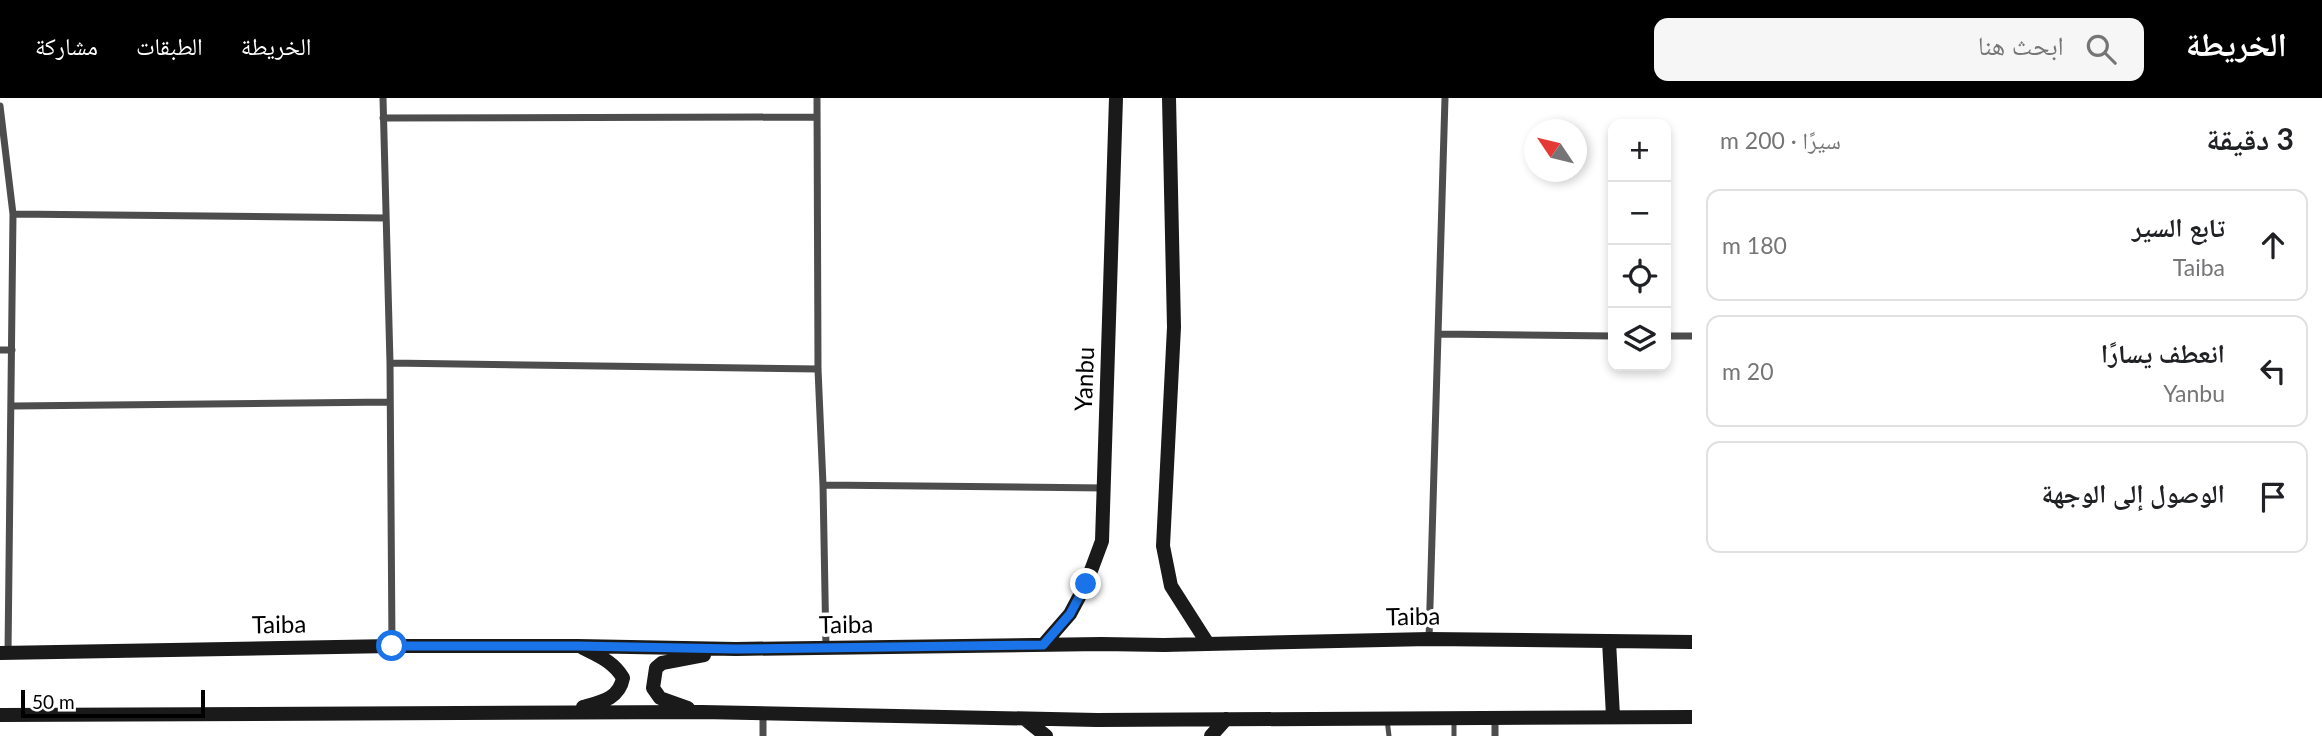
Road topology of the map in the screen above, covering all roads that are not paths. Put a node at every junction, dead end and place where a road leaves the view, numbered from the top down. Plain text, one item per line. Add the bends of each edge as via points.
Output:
1 (0, 98) edge
2 (383, 98) edge
3 (817, 98) edge
4 (1116, 98) edge
5 (1169, 98) edge
6 (1445, 98) edge
7 (0, 106) edge
8 (817, 117) junction
9 (383, 118) junction
10 (13, 214) junction
11 (386, 218) junction
12 (1438, 334) junction
13 (1608, 336) edge
14 (1671, 336) edge
15 (1692, 336) edge
16 (0, 350) edge
17 (12, 350) junction
18 (390, 363) junction
19 (818, 369) junction
20 (390, 402) junction
21 (13, 406) junction
22 (823, 485) junction
23 (1105, 488) junction
24 (1429, 639) junction
25 (1609, 641) junction
26 (1692, 642) edge
27 (1208, 644) junction
28 (1043, 645) junction
29 (392, 646) junction
30 (578, 646) junction
31 (826, 648) junction
32 (736, 649) junction
33 (4, 653) edge
34 (568, 712) junction
35 (702, 712) junction
36 (0, 715) edge
37 (763, 715) junction
38 (1613, 716) junction
39 (1692, 717) edge
40 (1025, 719) junction
41 (1226, 719) junction
42 (1387, 719) junction
43 (1454, 719) junction
44 (1496, 719) junction
45 (763, 736) edge
46 (1046, 736) edge
47 (1211, 736) edge
48 (1389, 736) edge
49 (1454, 736) edge
50 (1495, 736) edge

1 - 7 street
2 - 9 street
3 - 8 street
4 - 23 street, Yanbu
5 - 27 street via 1174,327 1163,546 1171,586
6 - 12 street
7 - 10 street
8 - 9 street
8 - 19 street
9 - 11 street
10 - 11 street
10 - 17 street
11 - 18 street
12 - 13 street
12 - 24 street
14 - 15 street
16 - 17 street
17 - 21 street
18 - 19 street
18 - 20 street
19 - 22 street
20 - 21 street
20 - 29 street
21 - 33 street
22 - 23 street
22 - 31 street
23 - 28 street, Yanbu via 1102,541 1086,584 1070,614
24 - 25 street, Taiba
24 - 27 street, Taiba
25 - 26 street, Taiba
25 - 38 street
27 - 28 street, Taiba
28 - 31 street, Taiba
29 - 30 street, Taiba
29 - 33 street, Taiba
30 - 32 street, Taiba
30 - 34 street via 610,662 623,678 613,697
31 - 32 street, Taiba
32 - 35 street via 670,661 656,668 653,688 660,698
34 - 35 street
34 - 36 street
35 - 37 street
37 - 40 street
37 - 45 street
38 - 39 street
38 - 44 street
40 - 41 street
40 - 46 street
41 - 42 street
41 - 47 street
42 - 43 street
42 - 48 lane
43 - 44 street
43 - 49 lane
44 - 50 street

